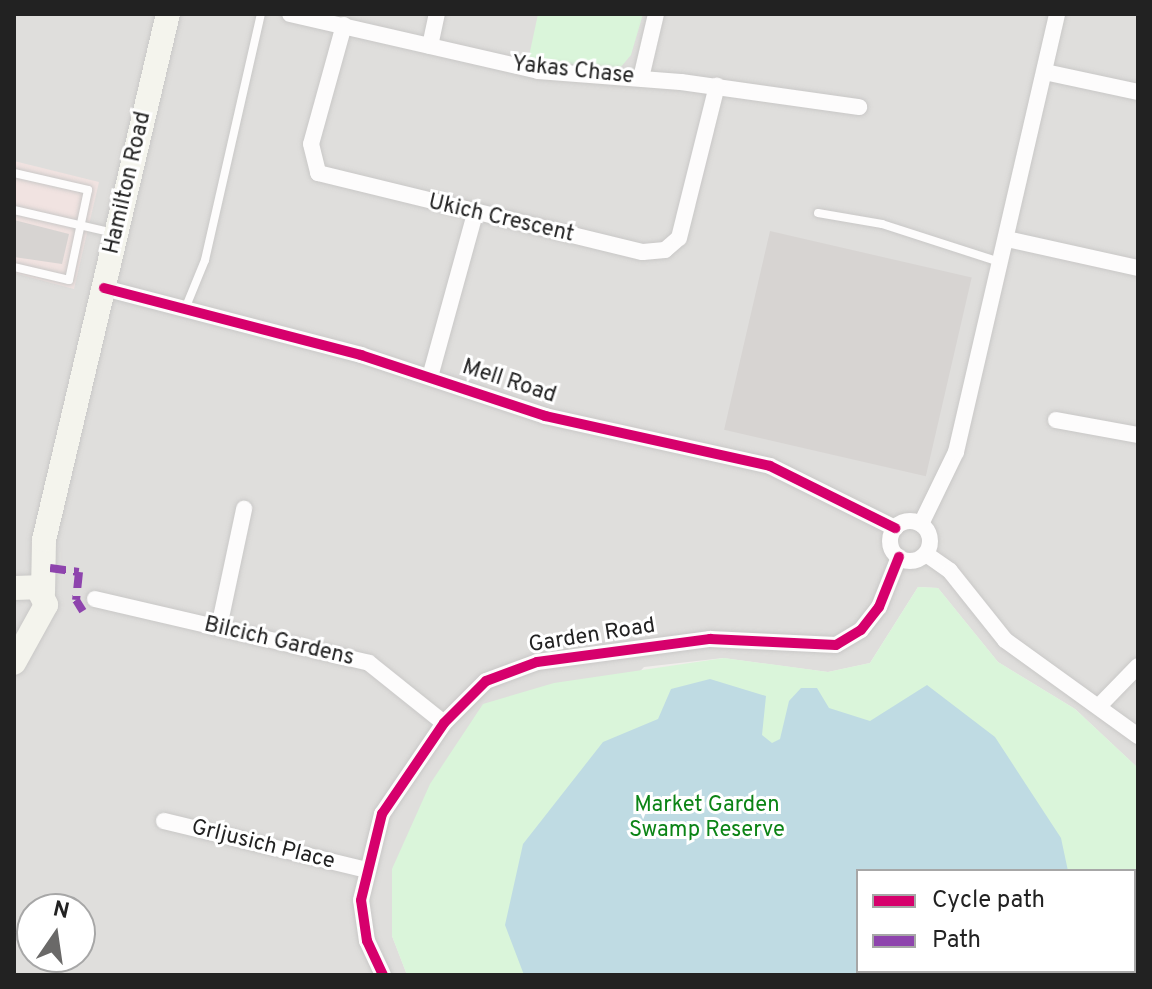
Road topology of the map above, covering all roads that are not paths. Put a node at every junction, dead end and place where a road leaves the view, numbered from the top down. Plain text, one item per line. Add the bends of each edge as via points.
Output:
1 (168, 14) edge
2 (261, 14) edge
3 (290, 14) edge
4 (437, 14) edge
5 (656, 14) edge
6 (1057, 14) edge
7 (353, 22) edge
8 (430, 46) junction
9 (1045, 72) junction
10 (641, 78) junction
11 (717, 86) junction
12 (1138, 92) edge
13 (859, 107) dead end
14 (14, 173) edge
15 (14, 210) edge
16 (818, 213) dead end
17 (475, 214) junction
18 (80, 225) junction
19 (118, 234) junction
20 (1007, 239) junction
21 (1001, 262) junction
22 (14, 267) edge
23 (1138, 268) edge
24 (104, 288) junction
25 (185, 310) junction
26 (430, 377) junction
27 (1056, 420) dead end
28 (1138, 435) edge
29 (244, 509) dead end
30 (921, 524) junction
31 (895, 528) junction
32 (44, 540) junction
33 (926, 554) junction
34 (899, 557) junction
35 (17, 586) edge
36 (43, 593) junction
37 (95, 599) dead end
38 (25, 620) edge
39 (219, 627) junction
40 (14, 663) edge
41 (1138, 666) edge
42 (1101, 704) junction
43 (444, 723) junction
44 (1138, 736) edge
45 (164, 821) dead end
46 (363, 869) junction
47 (383, 975) edge

1 - 19 main road, Hamilton Road
2 - 25 lane via 205,260
3 - 7 street, Yakas Chase
4 - 8 street
5 - 10 street
6 - 9 street
7 - 8 street, Yakas Chase
7 - 17 street, Ukich Crescent via 311,144 318,173
8 - 10 street, Yakas Chase via 538,71
9 - 12 street
9 - 20 street
10 - 11 street, Yakas Chase
11 - 13 street, Yakas Chase
11 - 17 street, Ukich Crescent via 682,230 665,250 643,252
14 - 18 lane via 88,190
15 - 18 lane
16 - 21 lane via 882,224
17 - 26 street
18 - 19 lane
18 - 22 lane via 69,280
19 - 24 main road, Hamilton Road
20 - 21 street
20 - 23 street
21 - 30 street via 956,452
24 - 25 street, Mell Road
24 - 32 main road, Hamilton Road
25 - 26 street, Mell Road
26 - 31 street, Mell Road via 545,416 770,466
27 - 28 street
29 - 39 street
30 - 31 street
30 - 33 street via 931,541
31 - 34 street via 890,540
32 - 35 main road, Hamilton Road
32 - 36 main road, Hamilton Road
33 - 34 street via 910,561
33 - 42 street via 950,571 1005,640
34 - 43 street, Garden Road via 879,607 861,630 836,645 710,639 537,662 486,681
35 - 36 main road
36 - 38 main road, Hamilton Road via 45,612
37 - 39 street, Bilcich Gardens
38 - 40 main road
39 - 43 street, Bilcich Gardens via 369,663
41 - 42 street
42 - 44 street
43 - 46 street, Garden Road via 382,814
45 - 46 street, Grljusich Place
46 - 47 street, Garden Road via 367,941

